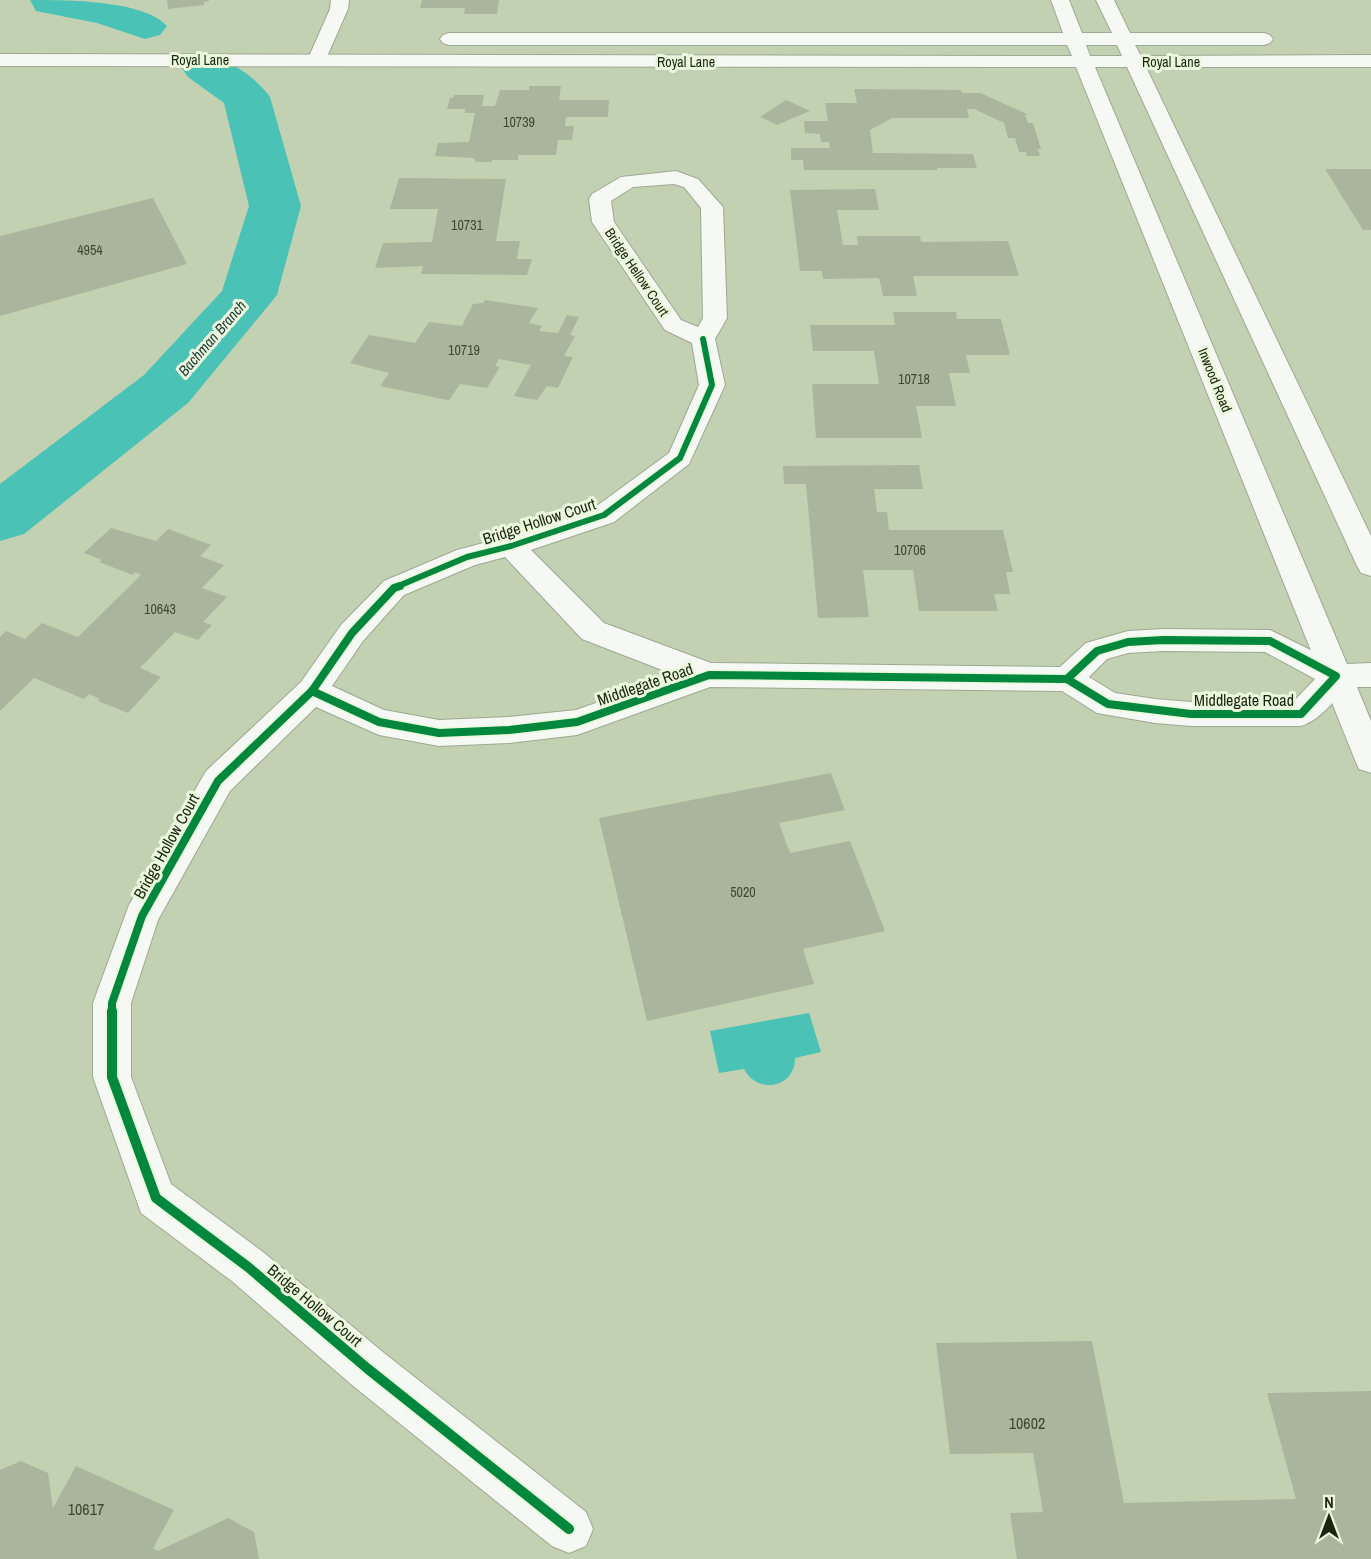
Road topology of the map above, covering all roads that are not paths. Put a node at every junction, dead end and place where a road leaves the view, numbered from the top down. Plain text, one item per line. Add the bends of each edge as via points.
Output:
1 (340, 0) edge
2 (1060, 0) edge
3 (1105, 0) edge
4 (637, 38) junction
5 (303, 39) dead end
6 (326, 39) junction
7 (350, 39) dead end
8 (434, 39) dead end
9 (1124, 39) junction
10 (1287, 39) dead end
11 (1079, 51) junction
12 (0, 60) edge
13 (316, 61) junction
14 (1371, 61) edge
15 (635, 62) junction
16 (1134, 63) junction
17 (703, 339) junction
18 (511, 546) junction
19 (1371, 566) edge
20 (709, 675) junction
21 (1371, 675) edge
22 (1336, 676) junction
23 (1067, 680) junction
24 (312, 691) junction
25 (1371, 760) edge
26 (569, 1529) dead end

1 - 6 main road
2 - 11 main road, Inwood Road
3 - 9 main road
4 - 8 main road, Royal Lane
4 - 11 main road, Royal Lane
4 - 15 main road
5 - 6 main road
6 - 7 main road
6 - 13 main road
9 - 10 main road, Royal Lane
9 - 11 main road, Royal Lane
9 - 16 main road
11 - 15 main road, Royal Lane
11 - 16 main road, Royal Lane
11 - 22 main road, Inwood Road
12 - 13 main road, Royal Lane
13 - 15 main road, Royal Lane
14 - 16 main road, Royal Lane
16 - 19 main road
17 - 17 main road, Bridge Hellow Court via 715,318 712,207 691,183 676,177 628,181 600,199 603,222 673,325
17 - 18 main road, Bridge Hollow Court via 712,385 680,458 604,515
18 - 20 main road, Middlegate Road via 593,631
18 - 24 main road, Bridge Hollow Court via 467,557 394,588 352,633
20 - 23 main road, Middlegate Road
20 - 24 main road, Middlegate Road via 577,722 474,732 439,733 379,722
21 - 22 main road
22 - 23 main road via 1270,641 1163,640 1128,642 1098,651
22 - 23 main road, Middlegate Road via 1301,714 1155,711 1108,704
22 - 25 main road, Inwood Road
24 - 26 main road, Bridge Hollow Court via 218,781 142,916 112,1003 112,1077 156,1198 248,1266

